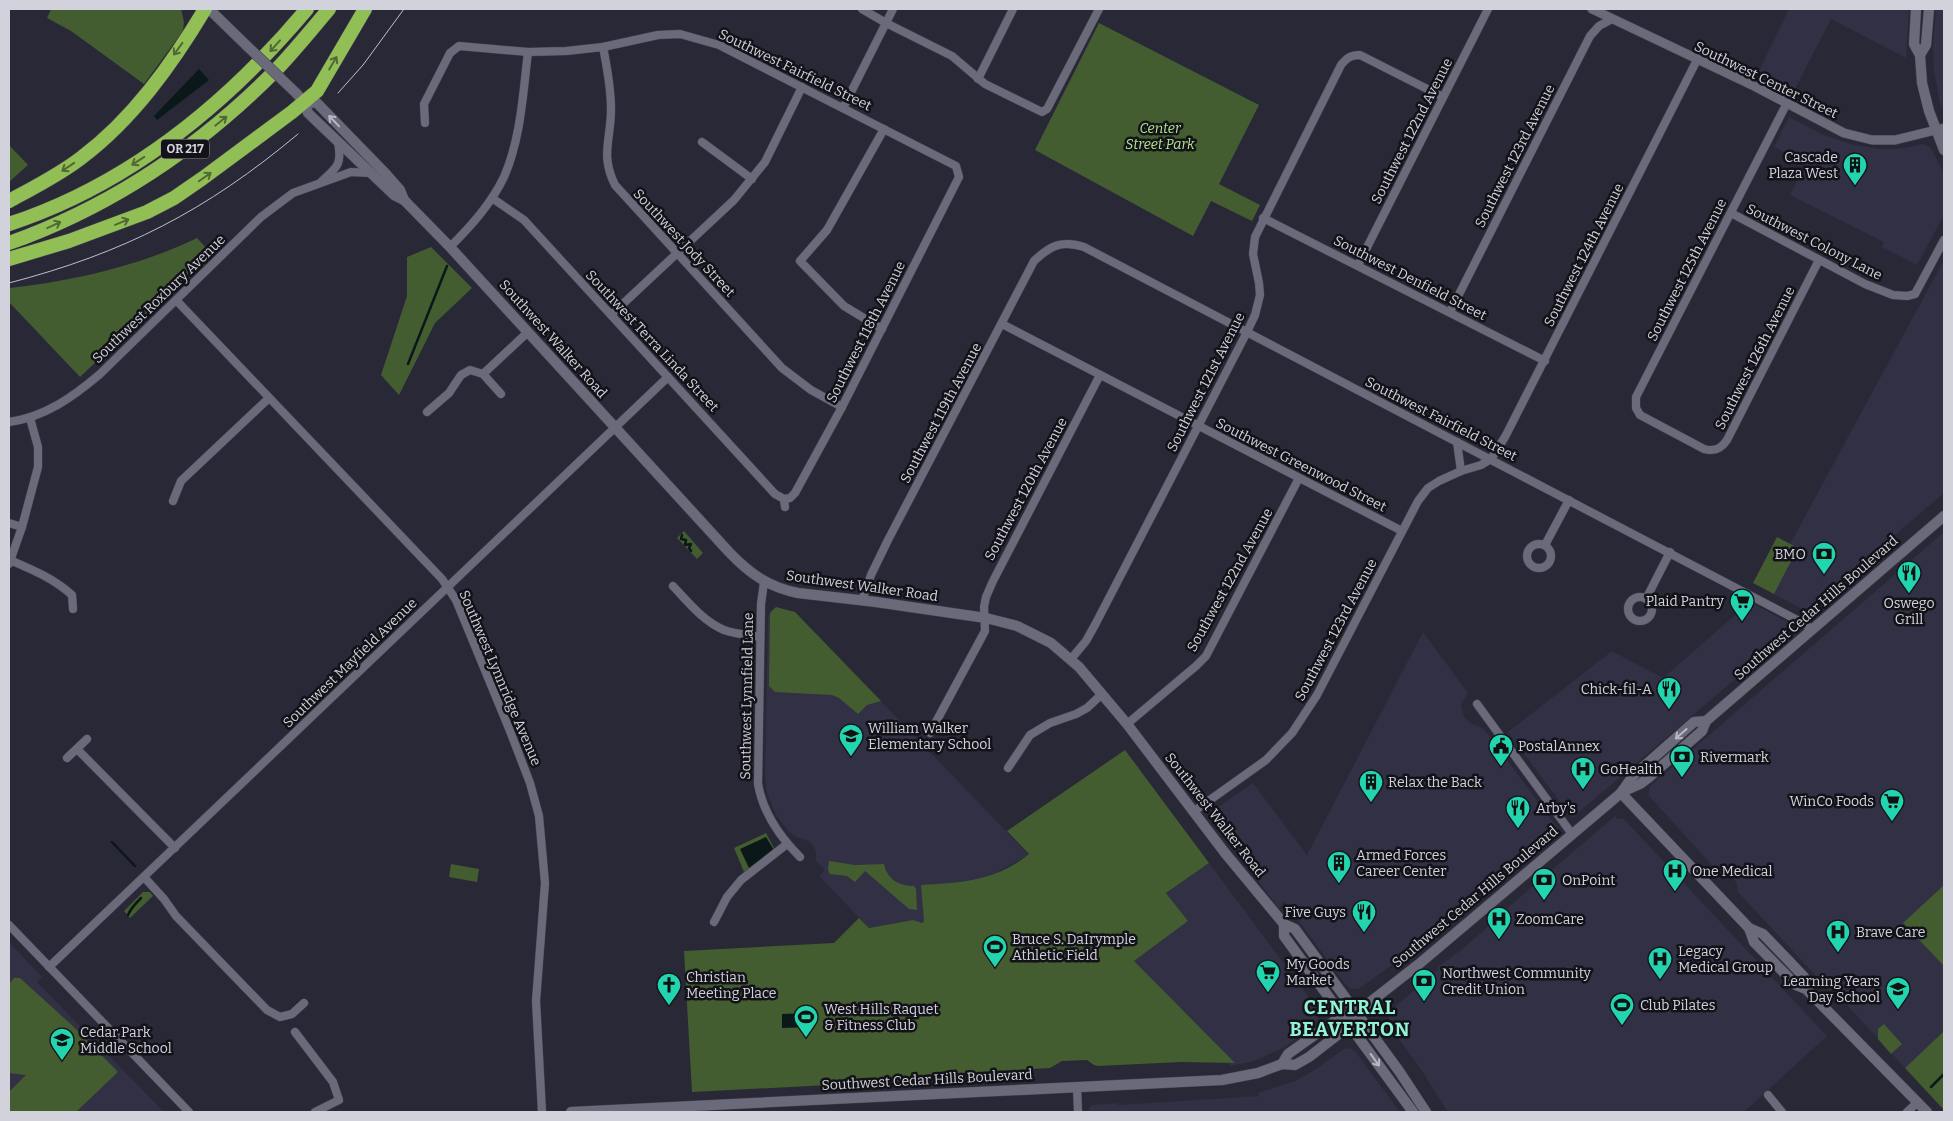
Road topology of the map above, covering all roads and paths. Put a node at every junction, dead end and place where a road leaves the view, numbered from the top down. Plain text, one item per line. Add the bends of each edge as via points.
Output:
1 (207, 9) edge
2 (307, 9) edge
3 (329, 9) edge
4 (365, 9) edge
5 (862, 9) edge
6 (893, 9) edge
7 (1013, 9) edge
8 (1099, 9) edge
9 (1488, 9) edge
10 (1592, 9) edge
11 (1916, 9) edge
12 (1922, 9) edge
13 (1929, 9) edge
14 (1612, 19) junction
15 (886, 23) junction
16 (1928, 28) junction
17 (603, 47) junction
18 (528, 52) junction
19 (1920, 55) junction
20 (1697, 60) junction
21 (978, 79) junction
22 (802, 87) junction
23 (1444, 97) junction
24 (300, 98) junction
25 (1787, 103) junction
26 (843, 108) junction
27 (425, 123) dead end
28 (884, 129) junction
29 (1940, 130) edge
30 (338, 142) junction
31 (702, 142) dead end
32 (1944, 150) edge
33 (958, 169) joint
34 (370, 173) junction
35 (752, 179) junction
36 (320, 182) junction
37 (492, 198) junction
38 (404, 200) junction
39 (9, 201) edge
40 (1731, 213) junction
41 (1264, 218) junction
42 (9, 224) edge
43 (1944, 240) edge
44 (9, 243) edge
45 (1054, 246) joint
46 (450, 247) junction
47 (677, 253) junction
48 (9, 259) edge
49 (1819, 260) junction
50 (1358, 265) junction
51 (176, 300) junction
52 (1450, 312) junction
53 (611, 315) junction
54 (1002, 324) junction
55 (882, 329) junction
56 (528, 332) junction
57 (1247, 332) junction
58 (1545, 361) junction
59 (483, 374) junction
60 (1100, 374) junction
61 (668, 377) junction
62 (501, 394) dead end
63 (269, 398) junction
64 (842, 407) junction
65 (427, 412) dead end
66 (30, 418) junction
67 (9, 422) edge
68 (1199, 426) junction
69 (616, 427) junction
70 (1674, 434) joint
71 (1457, 442) junction
72 (1491, 459) junction
73 (1461, 470) junction
74 (1299, 478) junction
75 (1568, 500) junction
76 (173, 501) dead end
77 (784, 503) joint
78 (1944, 516) edge
79 (9, 523) edge
80 (22, 528) junction
81 (1402, 531) junction
82 (1545, 545) dead end
83 (1670, 552) junction
84 (10, 562) edge
85 (764, 582) junction
86 (448, 586) junction
87 (673, 586) dead end
88 (1646, 599) dead end
89 (862, 600) junction
90 (73, 609) dead end
91 (986, 618) junction
92 (1812, 629) junction
93 (760, 637) junction
94 (1071, 659) junction
95 (1102, 694) junction
96 (1476, 704) dead end
97 (1127, 724) junction
98 (930, 733) dead end
99 (87, 739) dead end
100 (77, 749) junction
101 (67, 758) dead end
102 (1008, 768) dead end
103 (1621, 793) junction
104 (1193, 812) junction
105 (1572, 834) junction
106 (787, 844) junction
107 (174, 848) junction
108 (800, 857) dead end
109 (144, 877) junction
110 (714, 922) dead end
111 (1284, 924) junction
112 (9, 925) edge
113 (49, 967) junction
114 (304, 1003) dead end
115 (1357, 1012) junction
116 (1346, 1021) junction
117 (295, 1032) dead end
118 (1076, 1087) junction
119 (1768, 1095) dead end
120 (1918, 1102) junction
121 (189, 1112) edge
122 (315, 1112) edge
123 (542, 1112) edge
124 (571, 1112) edge
125 (1078, 1112) edge
126 (1413, 1112) edge
127 (1426, 1112) edge
128 (1782, 1112) edge
129 (1907, 1112) edge
130 (1927, 1112) edge

1 - 24 main road, Southwest Walker Road, bridge
1 -> 39 highway via 124,121 81,158
2 -> 42 highway, OR 217 via 263,59 181,131 106,181 45,211
44 -> 3 highway, OR 217 via 52,226 130,186 193,144 272,74
24 -> 4 highway via 317,90
5 - 15 street
6 - 15 street
7 - 21 street
8 - 21 street via 1048,109 1042,112 1034,109
9 - 23 street, Southwest 122nd Avenue
10 - 14 street, Southwest Center Street
11 - 19 main road via 1914,44
12 - 16 main road via 1922,24
13 - 16 main road
14 - 20 street, Southwest Center Street
14 - 52 street, Southwest 123rd Avenue via 1590,36
15 - 21 street via 952,56
15 - 26 street
16 - 19 main road via 1926,45
17 - 18 street, Southwest Fairfield Street
17 - 22 street, Southwest Fairfield Street via 658,35 687,36 719,45
17 - 47 street, Southwest Jody Street via 610,84 608,171 614,185
18 - 27 street, Southwest Fairfield Street via 455,48 424,104
18 - 37 street via 515,145
19 - 29 main road via 1924,93
20 - 25 street, Southwest Center Street
20 - 58 street, Southwest 124th Avenue
22 - 26 street, Southwest Fairfield Street
22 - 35 street via 765,162
23 - 41 street, Southwest 121st Avenue via 1368,58 1353,55 1346,58
23 - 50 street, Southwest 122nd Avenue
24 - 30 main road, Southwest Walker Road via 308,114
38 -> 24 main road, Southwest Walker Road via 391,179 317,103
48 -> 24 highway via 69,241 147,212 174,198
25 - 29 street, Southwest Center Street via 1835,129 1862,138 1895,140
25 - 40 street, Southwest 125th Avenue
26 - 28 street, Southwest Fairfield Street
28 - 33 street, Southwest Fairfield Street
28 - 55 street via 827,230 800,261 844,306
29 - 32 main road
30 - 34 main road, Southwest Walker Road
30 - 36 street, Southwest Roxbury Avenue via 341,157 338,166
31 - 35 street
33 - 55 street, Southwest 118th Avenue via 957,181
34 - 36 street, Southwest Roxbury Avenue via 351,172
34 - 38 main road, Southwest Walker Road via 394,196
35 - 47 street
36 - 51 street, Southwest Roxbury Avenue via 277,203
37 - 46 street
37 - 53 street, Southwest Terra Linda Street via 524,220
38 - 46 main road, Southwest Walker Road
40 - 49 street, Southwest Colony Lane
40 - 70 street, Southwest 125th Avenue via 1636,397 1636,408 1642,417
41 - 50 street, Southwest Denfield Street
41 - 57 street, Southwest 121st Avenue via 1255,237 1253,254 1260,295
43 - 49 street, Southwest Colony Lane via 1915,294 1907,296 1893,295 1864,284
45 - 54 street, Southwest 119th Avenue via 1034,260
45 - 57 street, Southwest Fairfield Street via 1064,243 1084,247
46 - 56 main road, Southwest Walker Road
47 - 53 street
47 - 64 street, Southwest Jody Street via 782,368 811,390
49 - 70 street, Southwest 126th Avenue via 1724,444 1718,449 1708,450
50 - 52 street, Southwest Denfield Street
51 - 63 street, Southwest Lynnridge Avenue
51 - 66 street, Southwest Roxbury Avenue via 78,393
52 - 58 street, Southwest Denfield Street
53 - 61 street, Southwest Terra Linda Street
54 - 60 street, Southwest Greenwood Street
54 - 89 street, Southwest 119th Avenue via 871,574
55 - 64 street, Southwest 118th Avenue
56 - 59 street
56 - 69 main road, Southwest Walker Road
57 - 68 street, Southwest 121st Avenue
57 - 71 street, Southwest Fairfield Street
58 - 72 street, Southwest 124th Avenue
59 - 62 street
59 - 65 street via 470,370 462,375
60 - 68 street, Southwest Greenwood Street
60 - 91 street, Southwest 120th Avenue via 992,581 984,607
61 - 69 street, Southwest Mayfield Avenue
61 - 77 street, Southwest Terra Linda Street
63 - 76 street via 181,482
63 - 86 street, Southwest Lynnridge Avenue
64 - 77 street, Southwest 118th Avenue via 795,493
66 - 67 street, Southwest Roxbury Avenue
66 - 80 street via 39,457
68 - 74 street, Southwest Greenwood Street
68 - 94 street, Southwest 121st Avenue via 1096,623
69 - 85 main road, Southwest Walker Road via 729,552
69 - 86 street, Southwest Mayfield Avenue
71 - 72 street, Southwest Fairfield Street
71 - 73 street
72 - 73 street, Southwest 123rd Avenue
72 - 75 street, Southwest Fairfield Street
73 - 81 street, Southwest 123rd Avenue via 1428,488
74 - 81 street, Southwest Greenwood Street
74 - 97 street, Southwest 122nd Avenue via 1206,656
75 - 82 street
75 - 83 street, Southwest Fairfield Street
78 - 92 main road, Southwest Cedar Hills Boulevard
79 - 80 street
80 - 84 street
81 - 104 street, Southwest 123rd Avenue via 1317,695 1292,733 1266,760
83 - 88 street
83 - 92 street, Southwest Fairfield Street
84 - 90 street via 60,584 72,595
85 - 89 main road, Southwest Walker Road via 787,591
85 - 93 street, Southwest Lynnfield Lane
86 - 107 street, Southwest Mayfield Avenue
86 - 123 street, Southwest Lynnridge Avenue via 510,731 539,816 545,883 536,1001
87 - 93 street via 714,625
89 - 91 main road, Southwest Walker Road
91 - 94 main road, Southwest Walker Road via 1030,631
91 - 98 street, Southwest 120th Avenue via 985,632
92 - 103 main road, Southwest Cedar Hills Boulevard via 1706,721 1694,722 1633,776
93 - 106 street, Southwest Lynnfield Lane via 758,784 771,822
94 - 95 main road, Southwest Walker Road
95 - 97 main road, Southwest Walker Road
95 - 102 street via 1087,708 1030,734
96 - 105 street
97 - 104 main road, Southwest Walker Road
99 - 100 street
100 - 101 street
100 - 107 street
103 - 105 main road, Southwest Cedar Hills Boulevard
103 - 120 main road via 1749,928 1763,934 1788,960 1804,977 1806,989
104 - 111 main road, Southwest Walker Road
105 - 115 main road, Southwest Cedar Hills Boulevard via 1419,964
106 - 108 street, Southwest Lynnfield Lane
106 - 110 street via 741,880 727,897
107 - 109 street, Southwest Mayfield Avenue
109 - 113 street, Southwest Mayfield Avenue
109 - 114 street via 176,916 267,1010 280,1017 292,1014
111 - 115 main road, Southwest Walker Road via 1295,930
111 - 116 main road, Southwest Walker Road via 1284,936
112 - 113 street
113 - 121 street
115 - 116 main road, Southwest Cedar Hills Boulevard
115 - 127 main road, Southwest Walker Road
116 - 118 main road, Southwest Cedar Hills Boulevard via 1333,1022 1288,1054 1282,1064 1258,1073 1222,1080
116 -> 126 main road, Southwest Walker Road
117 - 122 street via 333,1082 339,1100
118 - 124 main road, Southwest Cedar Hills Boulevard
118 - 125 street
119 - 128 street
120 - 129 street
120 - 130 main road

